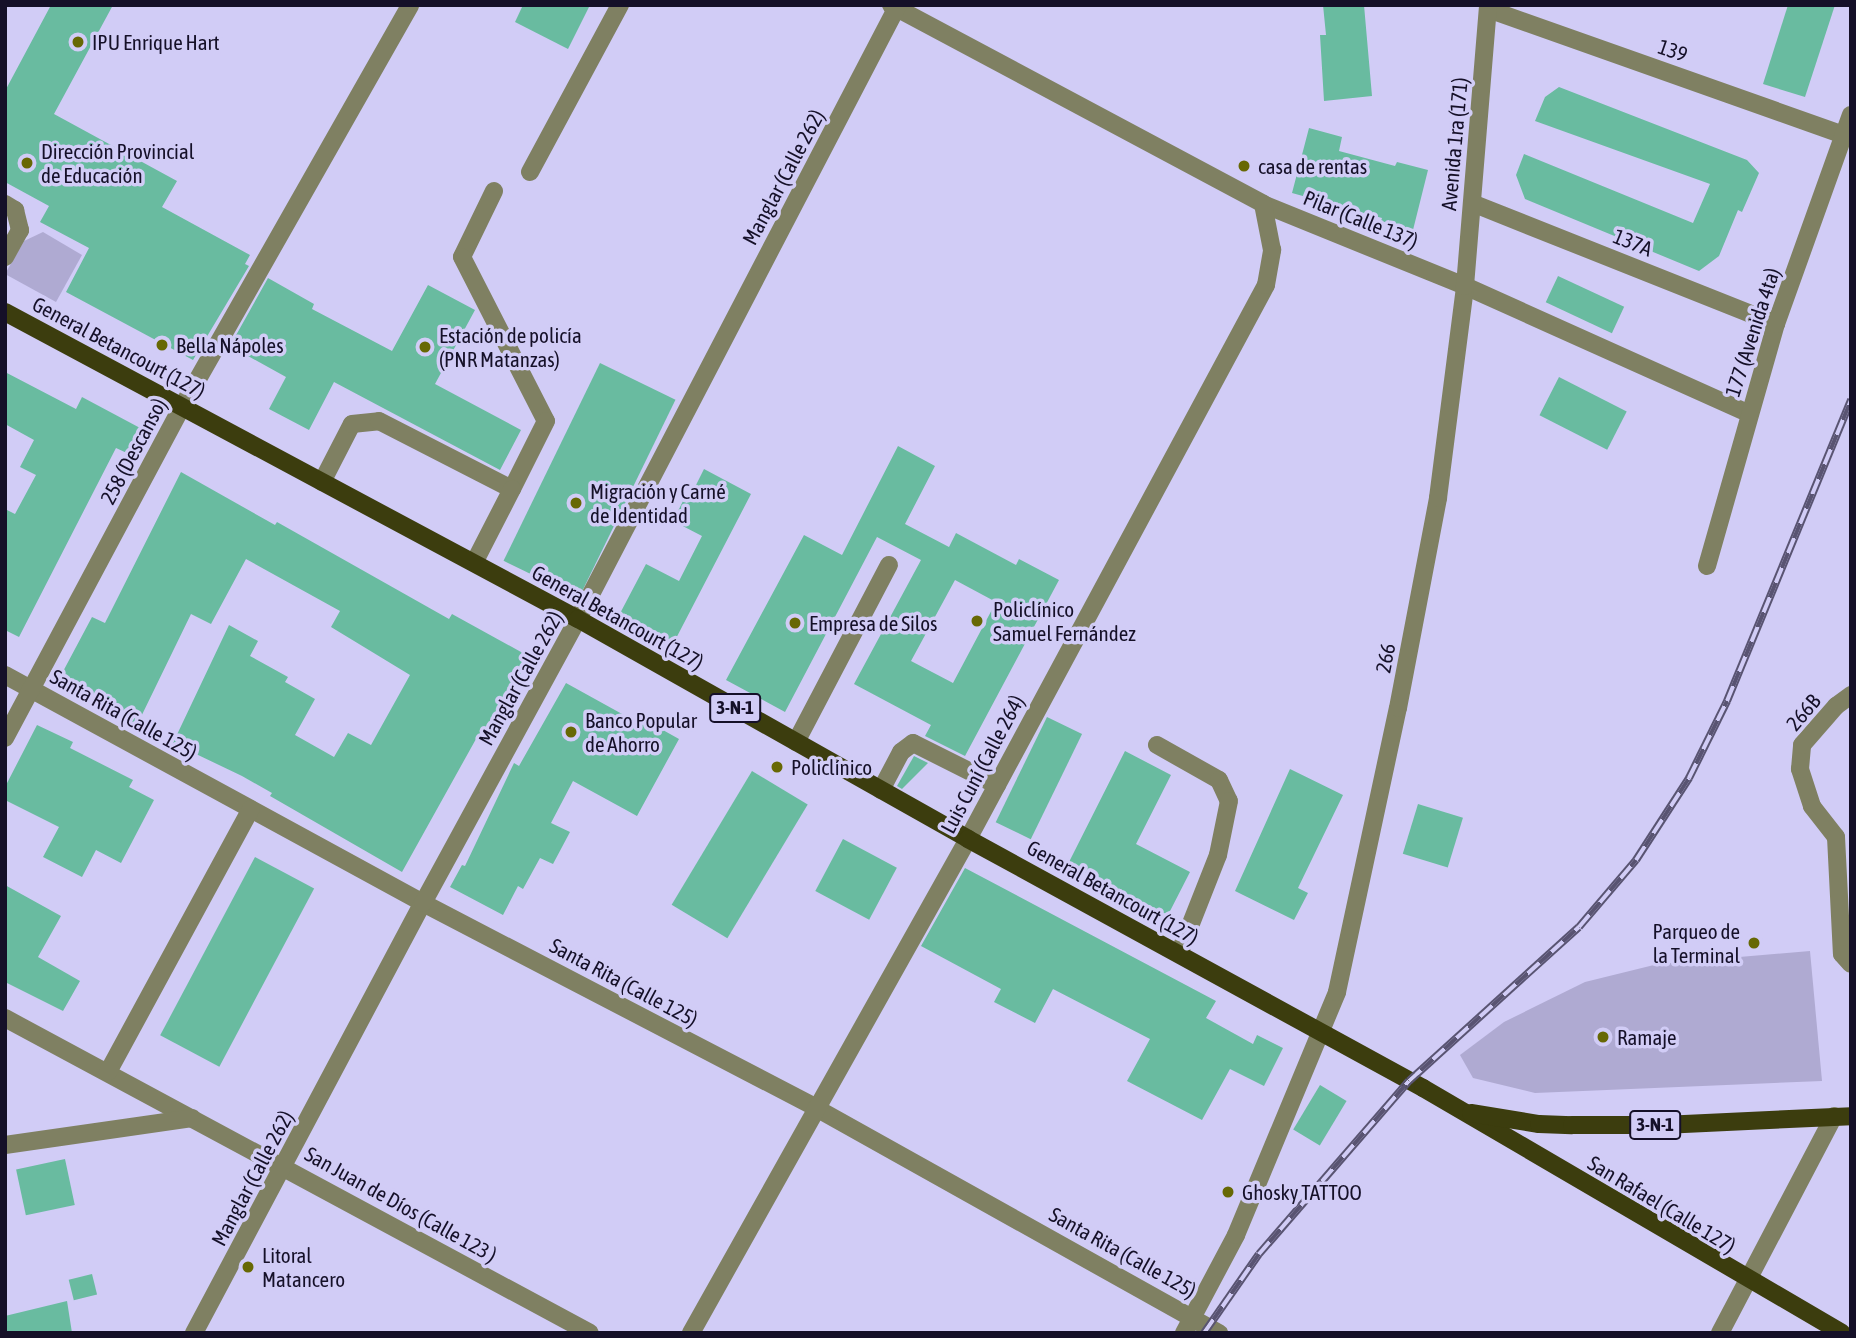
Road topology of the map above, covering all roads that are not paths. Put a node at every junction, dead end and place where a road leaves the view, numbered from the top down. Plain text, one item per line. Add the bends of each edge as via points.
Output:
1 (410, 5) edge
2 (620, 5) edge
3 (895, 6) edge
4 (1488, 7) edge
5 (1851, 115) edge
6 (1844, 135) junction
7 (530, 172) dead end
8 (494, 191) dead end
9 (1472, 203) junction
10 (5, 204) edge
11 (1264, 204) junction
12 (5, 257) edge
13 (1465, 286) junction
14 (5, 312) edge
15 (1776, 324) junction
16 (182, 407) junction
17 (1750, 414) junction
18 (322, 481) junction
19 (512, 489) junction
20 (474, 564) junction
21 (889, 565) dead end
22 (1707, 566) dead end
23 (578, 620) junction
24 (5, 675) edge
25 (32, 690) junction
26 (1851, 695) edge
27 (5, 738) edge
28 (796, 742) junction
29 (1157, 745) dead end
30 (997, 785) junction
31 (881, 790) junction
32 (251, 809) junction
33 (1843, 836) edge
34 (968, 839) junction
35 (1845, 870) edge
36 (423, 903) junction
37 (1178, 954) junction
38 (1851, 964) edge
39 (5, 1018) edge
40 (1321, 1033) junction
41 (108, 1072) junction
42 (816, 1108) junction
43 (1461, 1111) junction
44 (1843, 1116) edge
45 (192, 1118) junction
46 (5, 1144) edge
47 (285, 1167) junction
48 (1749, 1281) junction
49 (1188, 1325) edge
50 (194, 1333) edge
51 (590, 1333) edge
52 (691, 1333) edge
53 (1219, 1333) edge
54 (1720, 1333) edge
55 (1842, 1333) edge

1 - 16 street, 258 (Descanso)
2 - 7 street
3 - 11 street, Pilar (Calle 137)
3 - 23 street, Manglar (Calle 262)
4 - 6 street, 139
4 - 9 street, Avenida 1ra (171)
5 - 6 street, 177 (Avenida 4ta)
6 - 15 street, 177 (Avenida 4ta)
8 - 19 street via 462,257 546,421
9 - 13 street, Avenida 1ra (171)
9 - 15 street, 137A
10 - 12 street via 15,210 20,230
11 - 13 street, Pilar (Calle 137)
11 - 30 street, Luis Cuní (Calle 264) via 1272,250 1266,285
13 - 17 street, Pilar (Calle 137)
13 - 40 street, 266 via 1438,498 1401,695 1337,992
14 - 16 main road, General Betancourt (127) / 3-N-1
15 - 17 street, 177 (Avenida 4ta)
16 - 18 main road, General Betancourt (127) / 3-N-1
16 - 25 street, 258 (Descanso)
17 - 22 street, 177 (Avenida 4ta)
18 - 19 street via 352,424 379,421
18 - 20 main road, General Betancourt (127) / 3-N-1
19 - 20 street
20 - 23 main road, General Betancourt (127) / 3-N-1
21 - 28 street
23 - 28 main road, General Betancourt (127) / 3-N-1
23 - 36 street, Manglar (Calle 262)
24 - 25 street, Santa Rita (Calle 125)
25 - 27 street, 258 (Descanso)
25 - 32 street, Santa Rita (Calle 125)
26 - 33 street, 266B via 1802,745 1800,769 1812,806
28 - 31 main road, General Betancourt (127) / 3-N-1
29 - 37 street via 1219,780 1229,801 1218,855
30 - 31 street via 913,743 901,752
30 - 34 street, Luis Cuní (Calle 264)
31 - 34 main road, General Betancourt (127) / 3-N-1
32 - 36 street, Santa Rita (Calle 125)
32 - 41 street
33 - 35 street
34 - 37 main road, General Betancourt (127) / 3-N-1
34 - 42 street, Luis Cuní (Calle 264)
35 - 38 street via 1842,954
36 - 42 street, Santa Rita (Calle 125)
36 - 47 street, Manglar (Calle 262)
37 - 40 main road, General Betancourt (127) / 3-N-1
39 - 41 street, San Juan de Díos (Calle 123 )
40 - 43 main road, General Betancourt (127) / 3-N-1
40 - 49 street, 266 via 1237,1235
41 - 45 street, San Juan de Díos (Calle 123 )
42 - 49 street, Santa Rita (Calle 125)
42 - 52 street, Luis Cuní (Calle 264)
43 - 44 main road, 3-N-1 via 1572,1125
43 - 48 main road, San Rafael (Calle 127)
44 - 48 street
45 - 46 street
45 - 47 street, San Juan de Díos (Calle 123 )
47 - 50 street, Manglar (Calle 262)
47 - 51 street, San Juan de Díos (Calle 123 )
48 - 54 street
48 - 55 main road, San Rafael (Calle 127)
49 - 53 street, Santa Rita (Calle 125)

